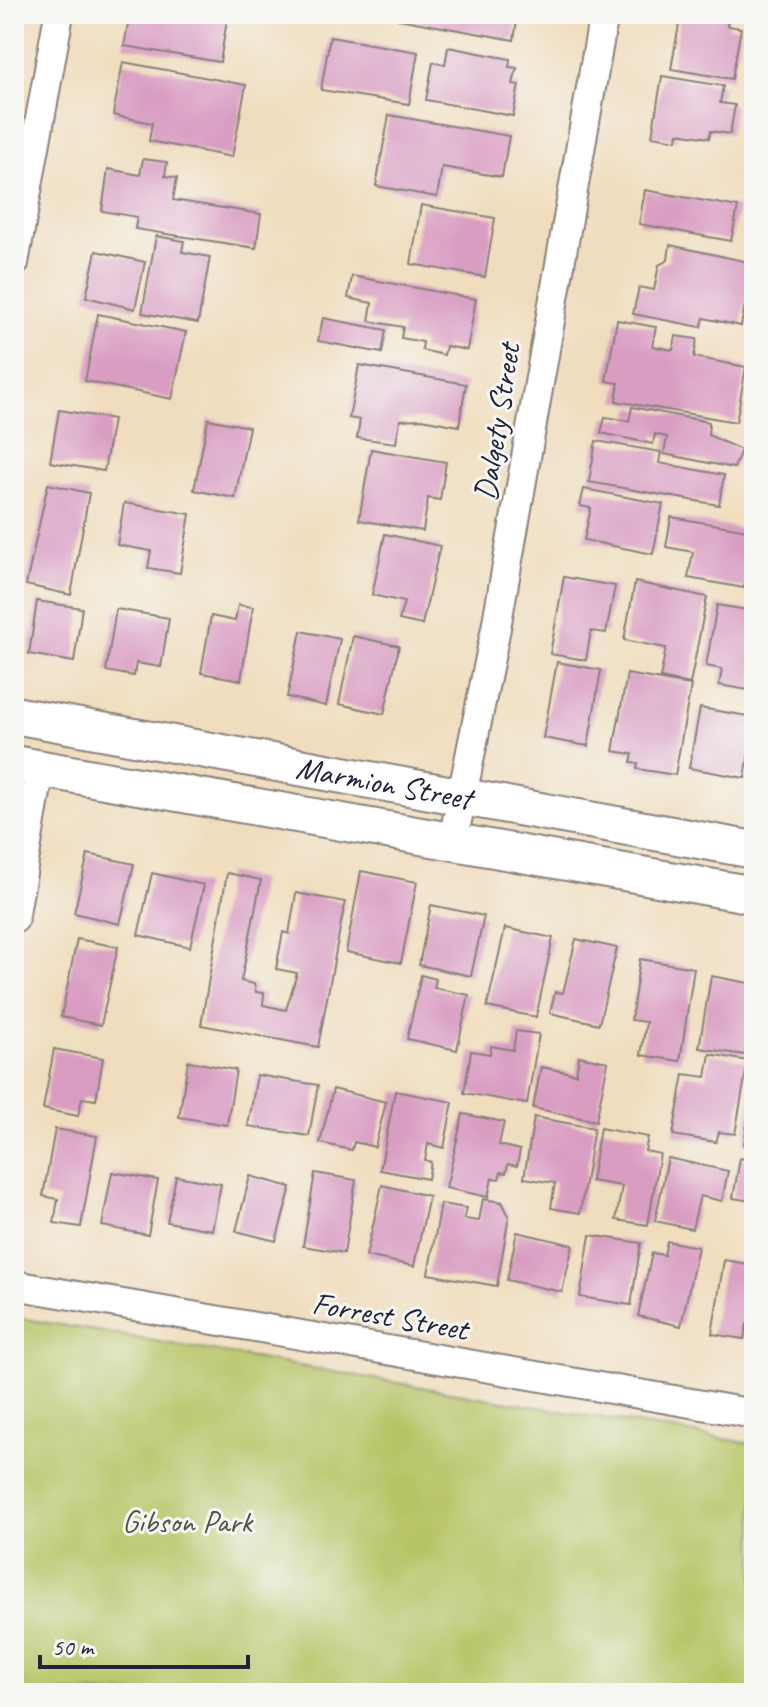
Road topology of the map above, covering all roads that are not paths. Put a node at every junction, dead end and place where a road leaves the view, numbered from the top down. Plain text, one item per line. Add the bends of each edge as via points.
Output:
1 (59, 14) edge
2 (604, 14) edge
3 (14, 263) edge
4 (14, 715) edge
5 (27, 767) edge
6 (463, 798) junction
7 (453, 840) junction
8 (754, 850) edge
9 (754, 895) edge
10 (14, 919) edge
11 (14, 1285) edge
12 (754, 1414) edge

1 - 3 street
2 - 6 street, Dalgety Street
4 - 6 main road, Marmion Street
5 - 7 main road, Marmion Street
5 - 10 street
6 - 7 street, Dalgety Street
6 - 8 main road, Marmion Street
7 - 9 main road, Marmion Street
11 - 12 street, Forrest Street

